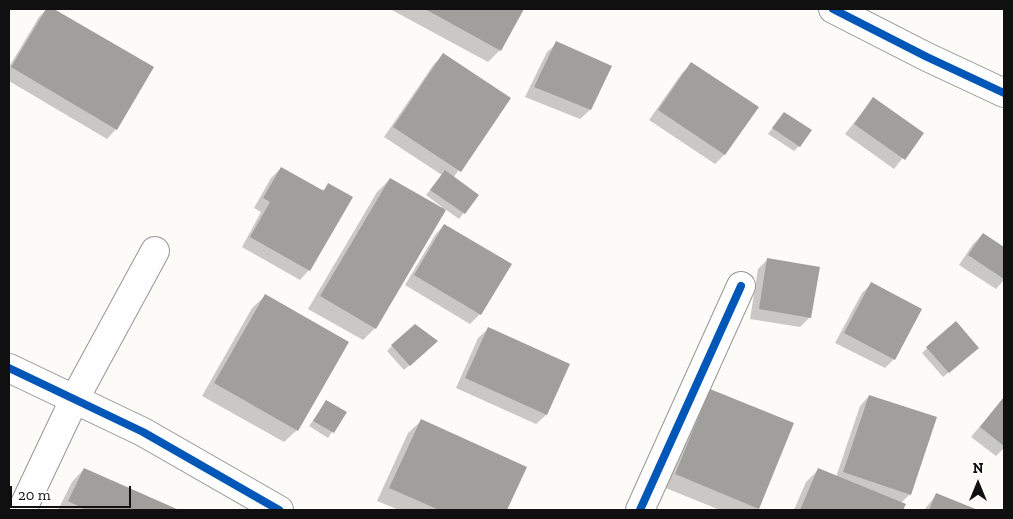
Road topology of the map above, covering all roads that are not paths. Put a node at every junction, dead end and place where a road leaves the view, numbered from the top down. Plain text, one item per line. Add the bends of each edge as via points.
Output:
1 (833, 9) edge
2 (1004, 93) edge
3 (155, 251) dead end
4 (741, 286) dead end
5 (9, 368) edge
6 (74, 400) junction
7 (22, 510) edge
8 (279, 510) edge
9 (640, 510) edge

1 - 2 street
3 - 6 street
4 - 9 street
5 - 6 street
6 - 7 street
6 - 8 street via 143,432

